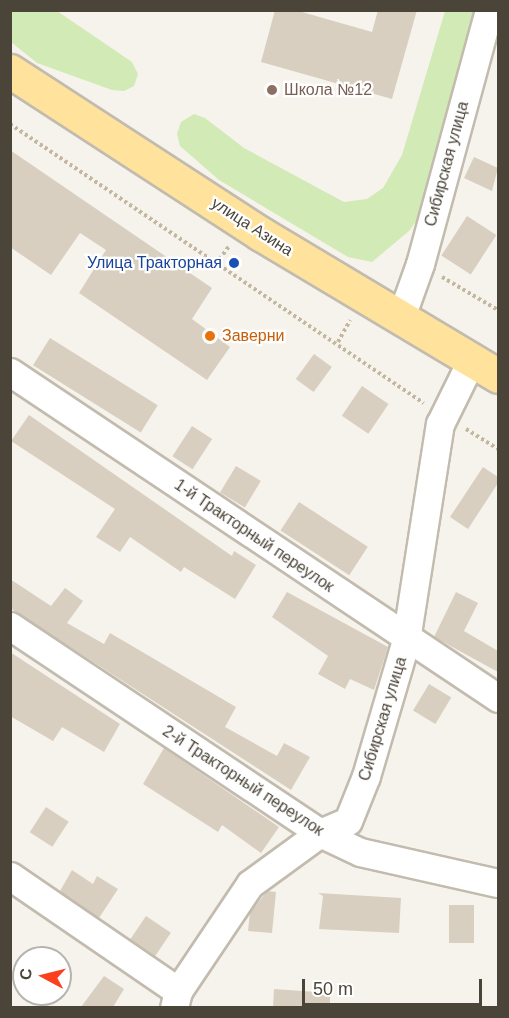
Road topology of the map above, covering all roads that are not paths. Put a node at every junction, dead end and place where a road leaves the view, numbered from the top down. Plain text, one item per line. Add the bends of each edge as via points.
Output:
1 (489, 10) edge
2 (10, 71) edge
3 (401, 317) junction
4 (485, 368) edge
5 (10, 372) edge
6 (10, 626) edge
7 (406, 640) junction
8 (498, 698) edge
9 (320, 833) junction
10 (10, 876) edge
11 (498, 883) edge
12 (176, 999) edge

1 - 3 street, Сибирская улица via 420,264
2 - 3 main road, улица Азина via 261,234
3 - 4 main road, улица Азина
4 - 7 street, Сибирская улица via 444,416
5 - 7 street, 1-й Тракторный переулок
6 - 9 street, 2-й Тракторный переулок
7 - 8 street, 1-й Тракторный переулок
7 - 9 street, Сибирская улица via 366,776 348,821
9 - 11 street, 2-й Тракторный переулок via 360,852
9 - 12 street, Сибирская улица via 250,884
10 - 12 street

